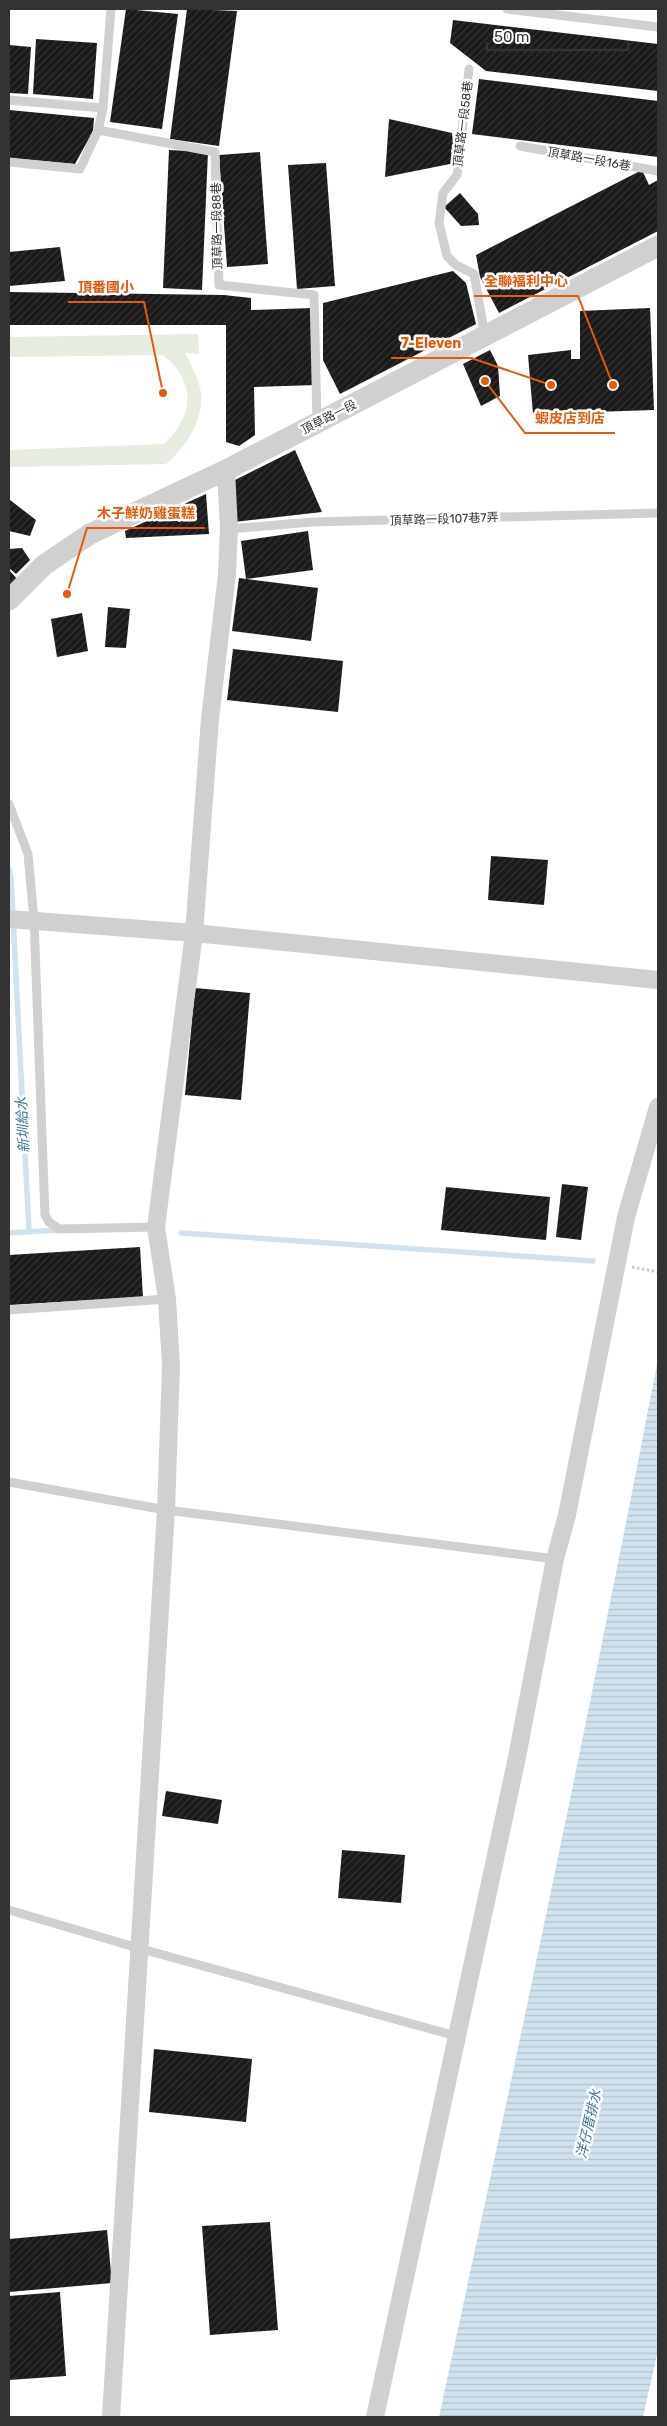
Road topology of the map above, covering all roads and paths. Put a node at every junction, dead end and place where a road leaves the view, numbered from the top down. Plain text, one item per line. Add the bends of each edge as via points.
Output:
1 (111, 9) edge
2 (507, 9) edge
3 (524, 10) edge
4 (658, 26) edge
5 (469, 69) dead end
6 (9, 100) edge
7 (103, 108) junction
8 (98, 130) junction
9 (520, 146) dead end
10 (9, 162) edge
11 (658, 171) edge
12 (658, 246) edge
13 (485, 337) junction
14 (317, 423) junction
15 (226, 470) junction
16 (658, 513) edge
17 (229, 529) junction
18 (9, 600) edge
19 (9, 804) edge
20 (9, 919) edge
21 (34, 920) junction
22 (194, 933) junction
23 (658, 980) edge
24 (658, 1107) edge
25 (156, 1227) junction
26 (617, 1264) junction
27 (658, 1272) edge
28 (168, 1299) junction
29 (9, 1310) edge
30 (9, 1482) edge
31 (166, 1510) junction
32 (555, 1558) junction
33 (9, 1910) edge
34 (138, 1948) junction
35 (456, 2036) junction
36 (111, 2417) edge
37 (375, 2417) edge

1 - 7 lane
2 - 3 lane
3 - 4 lane
5 - 13 lane, 頂草路一段58巷 via 457,175 443,193 439,223 447,256 456,266 474,274
6 - 7 lane
7 - 8 lane
8 - 10 lane via 80,169
8 - 14 lane, 頂草路一段88巷 via 215,152 218,285 314,295
9 - 11 lane, 頂草路一段16巷
12 - 13 street, 頂草路一段
13 - 14 street, 頂草路一段
14 - 15 street, 頂草路一段
15 - 17 street
15 - 18 street, 頂草路一段 via 90,534 44,566
16 - 17 lane, 頂草路一段107巷7弄 via 312,522
17 - 22 street via 210,719
19 - 21 lane via 28,854
20 - 21 street
21 - 22 street
21 - 25 lane via 45,1215 59,1228
22 - 23 street
22 - 25 street
24 - 26 street via 626,1217
25 - 28 street
26 - 27 path
26 - 32 street via 567,1515
28 - 29 lane
28 - 31 street via 171,1366
30 - 31 lane
31 - 32 lane
31 - 34 street
32 - 35 street via 516,1762
33 - 34 lane
34 - 35 lane
34 - 36 street
35 - 37 street

